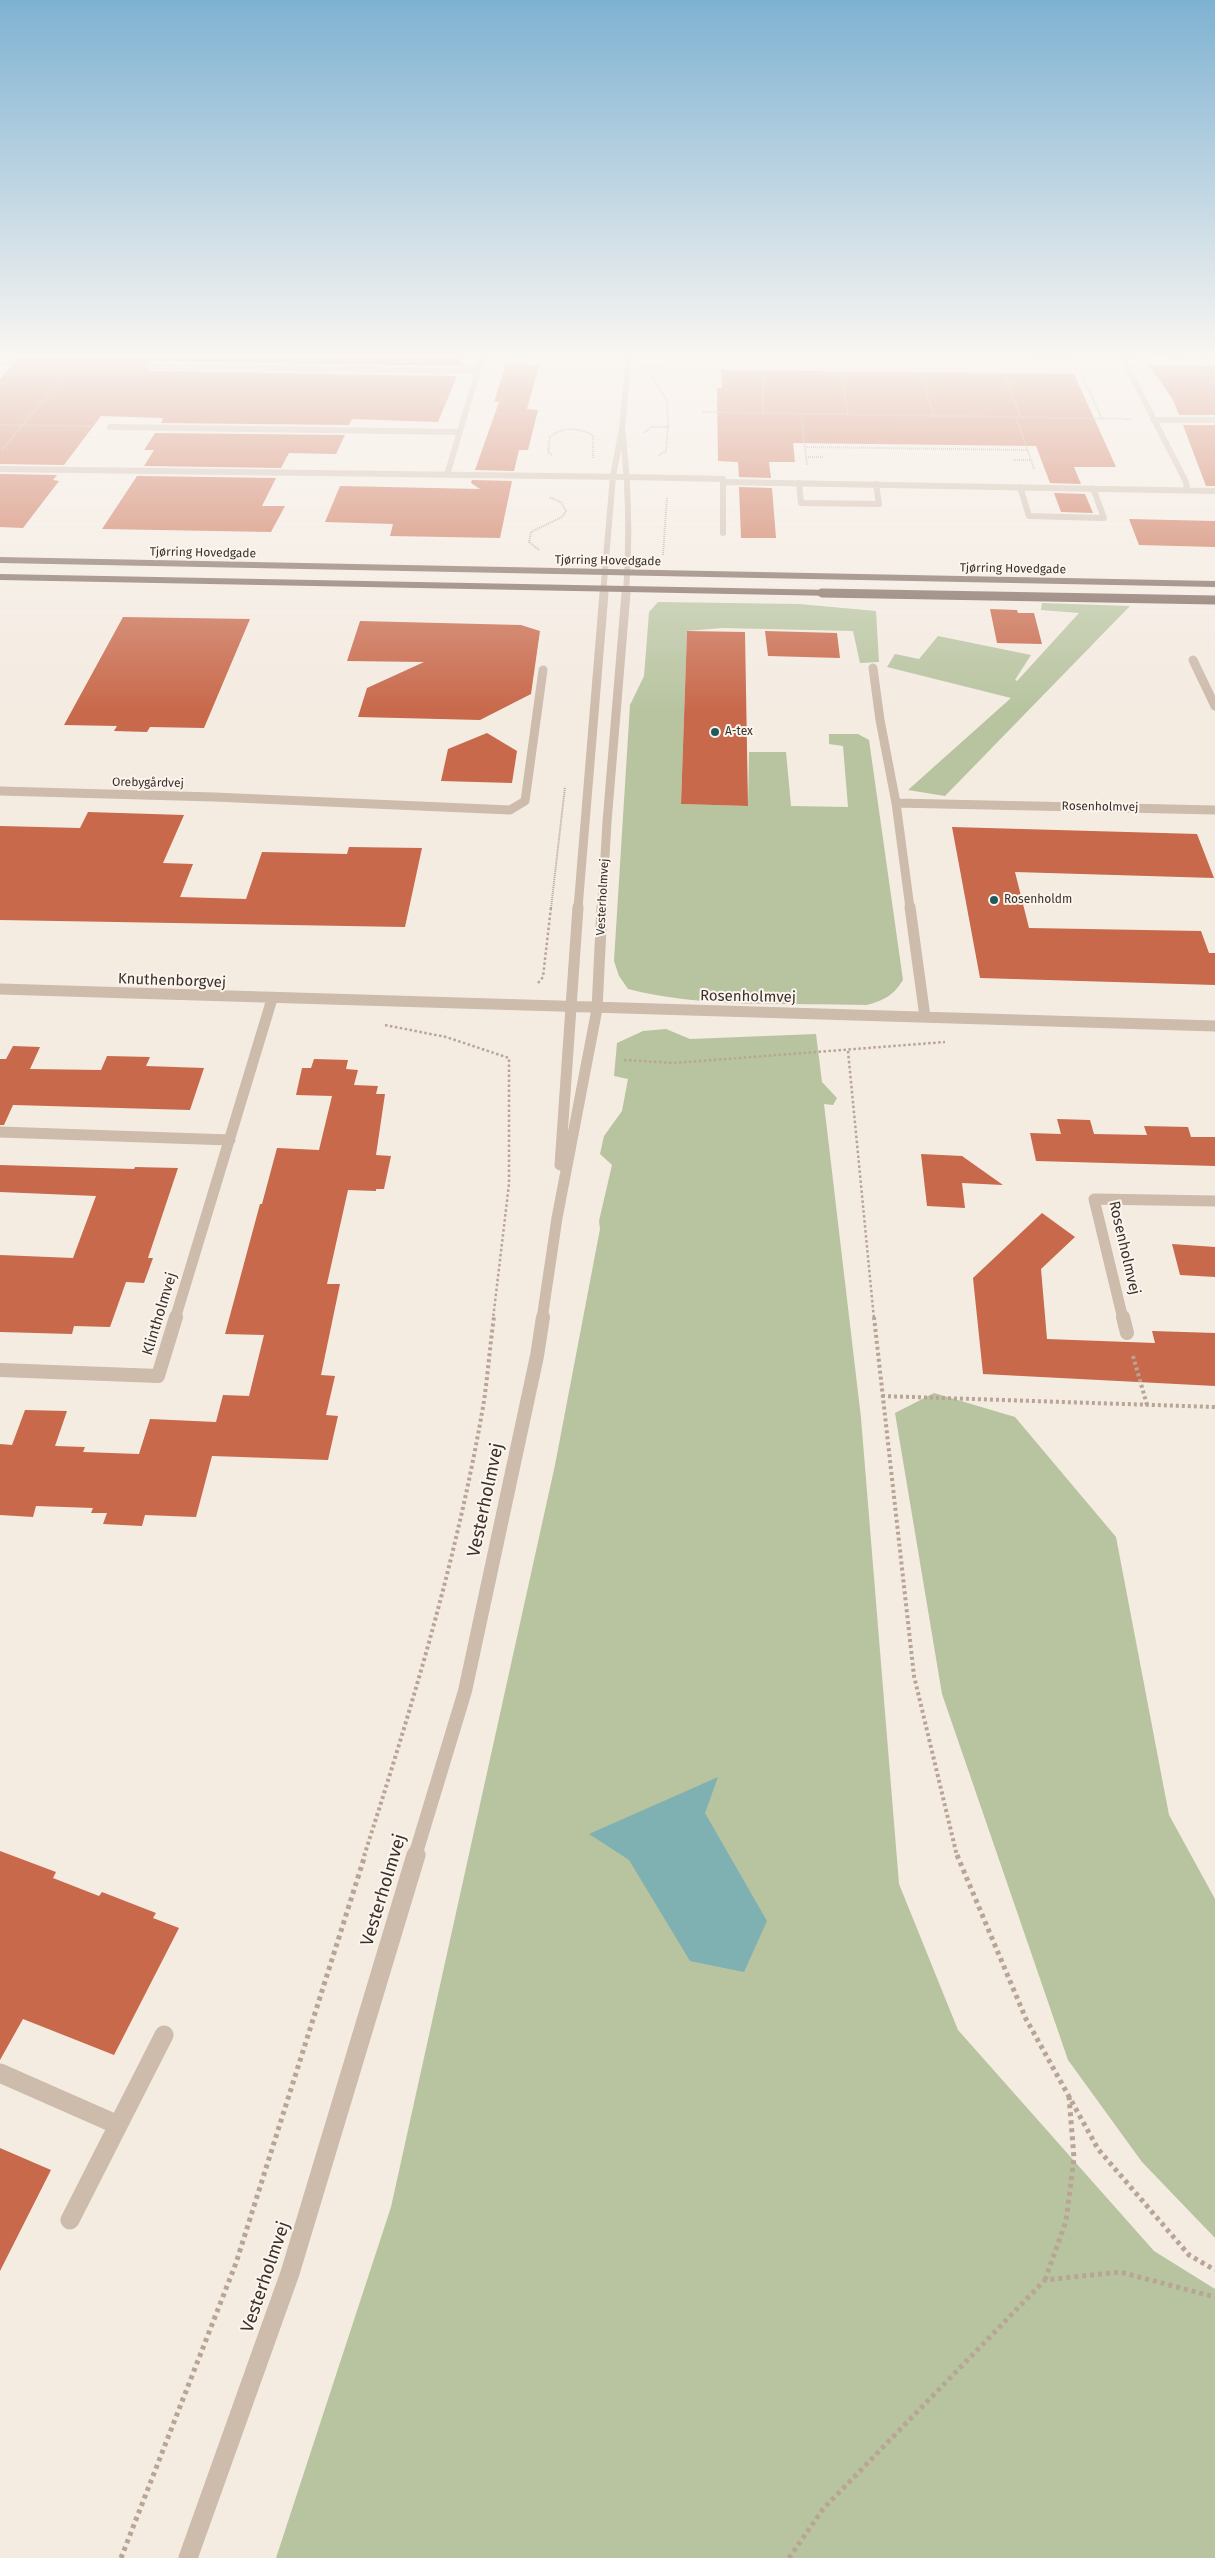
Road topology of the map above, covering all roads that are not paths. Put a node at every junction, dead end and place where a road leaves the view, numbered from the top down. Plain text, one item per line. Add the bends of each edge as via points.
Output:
1 (251, 472) edge
2 (614, 472) edge
3 (627, 472) edge
4 (1181, 472) edge
5 (447, 475) joint
6 (613, 476) junction
7 (628, 477) junction
8 (723, 482) junction
9 (799, 483) junction
10 (876, 484) junction
11 (1020, 487) junction
12 (1093, 488) junction
13 (1187, 490) junction
14 (1215, 491) edge
15 (723, 533) dead end
16 (0, 560) edge
17 (605, 572) junction
18 (628, 572) junction
19 (0, 577) edge
20 (1215, 584) edge
21 (604, 588) junction
22 (626, 588) junction
23 (1215, 600) edge
24 (1193, 660) dead end
25 (874, 668) dead end
26 (543, 670) dead end
27 (1211, 691) edge
28 (1215, 706) edge
29 (0, 792) edge
30 (896, 803) junction
31 (1215, 810) edge
32 (0, 989) edge
33 (272, 999) junction
34 (570, 1008) junction
35 (597, 1009) junction
36 (925, 1018) junction
37 (1215, 1026) edge
38 (0, 1132) edge
39 (230, 1140) junction
40 (1215, 1202) edge
41 (557, 1218) junction
42 (1127, 1333) road end
43 (0, 1370) edge
44 (164, 2035) dead end
45 (0, 2073) edge
46 (118, 2125) junction
47 (70, 2220) dead end
48 (188, 2558) edge

1 - 5 street
2 - 6 street, Vesterholmvej
3 - 7 street, Vesterholmvej
4 - 13 street
5 - 6 street
6 - 7 street
6 - 17 street, Vesterholmvej
7 - 8 street via 723,479
7 - 18 street, Vesterholmvej
8 - 9 street
8 - 15 street
9 - 10 street
9 - 10 street via 801,503 879,504
10 - 11 street
11 - 12 street
11 - 12 street via 1029,516 1104,518
12 - 13 street
13 - 14 street
16 - 17 main road, Tjørring Hovedgade
17 - 18 main road, Tjørring Hovedgade
17 - 21 street, Vesterholmvej
18 - 20 main road, Tjørring Hovedgade
18 - 22 street, Vesterholmvej
19 - 21 main road, Tjørring Hovedgade
21 - 22 main road, Tjørring Hovedgade
21 - 34 street, Vesterholmvej
22 - 23 main road, Tjørring Hovedgade
22 - 35 street, Vesterholmvej via 607,822
24 - 27 street
25 - 30 street
26 - 29 street, Orebygårdvej via 525,801 510,810 214,797
27 - 28 street
30 - 31 street, Rosenholmvej
30 - 36 street
32 - 33 street, Knuthenborgvej
33 - 34 street, Knuthenborgvej
33 - 39 street, Klintholmvej
34 - 35 street, Rosenholmvej
34 - 41 street, Vesterholmvej
35 - 36 street, Rosenholmvej
35 - 41 street, Vesterholmvej
36 - 37 street, Rosenholmvej
38 - 39 street
39 - 43 street, Klintholmvej via 158,1376
40 - 42 street, Rosenholmvej via 1094,1199
41 - 48 street, Vesterholmvej via 537,1356 465,1691 290,2273
44 - 46 street
45 - 46 street
46 - 47 street

